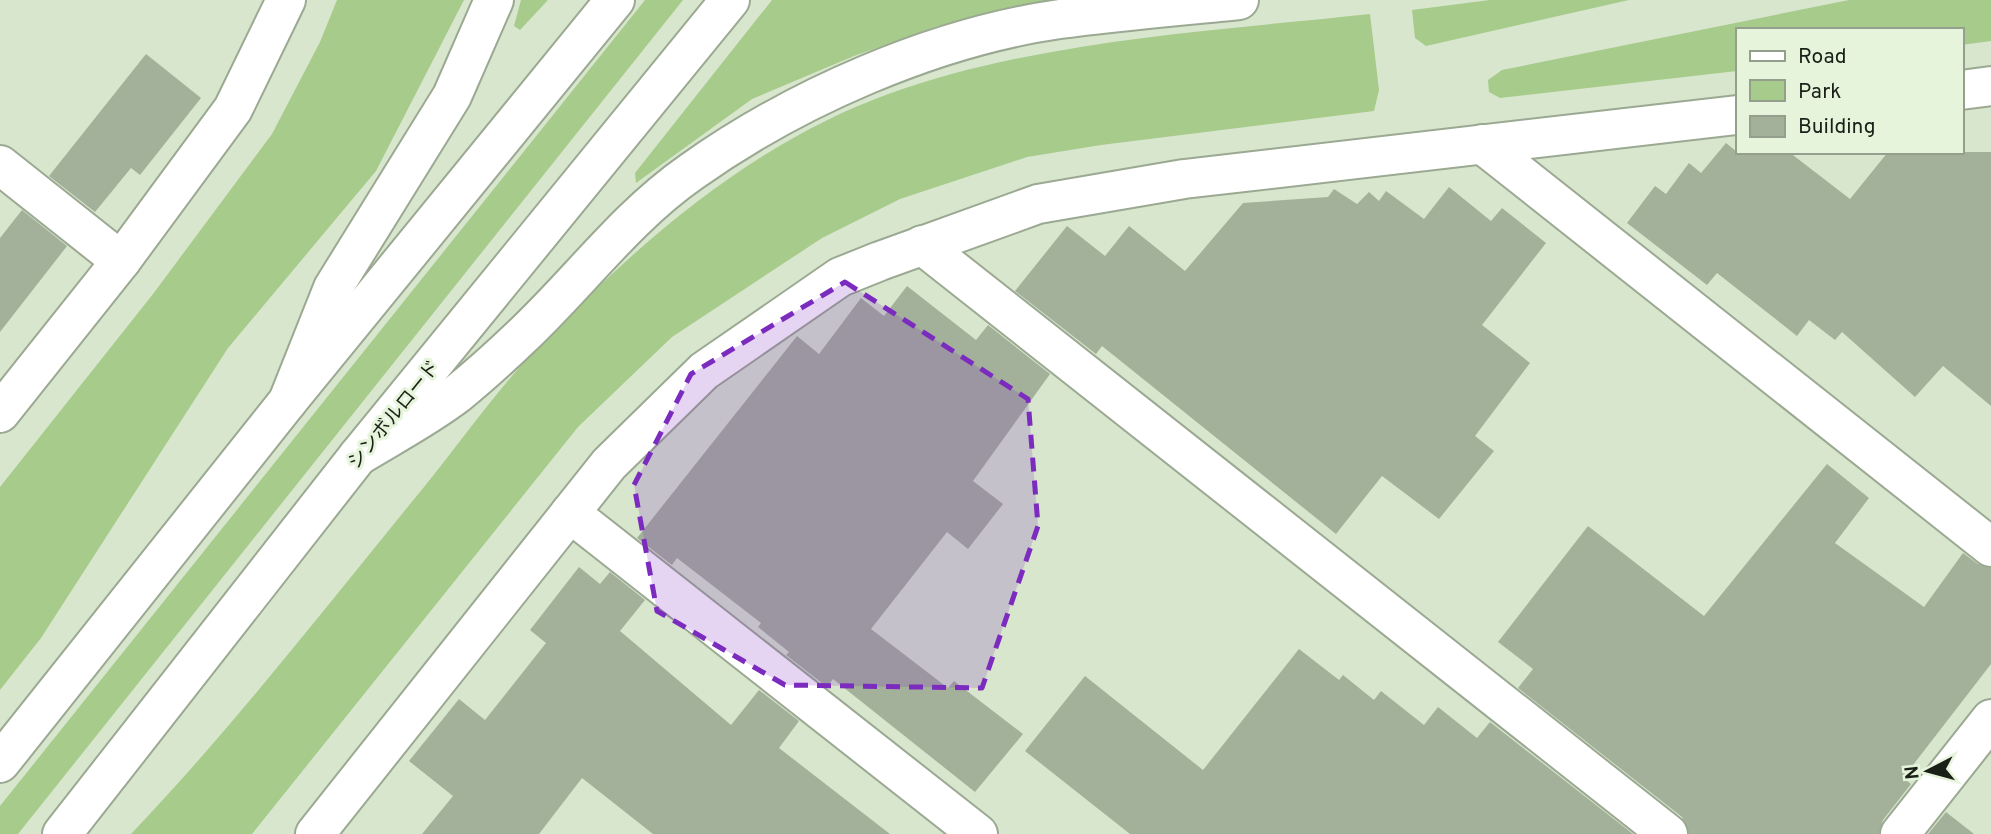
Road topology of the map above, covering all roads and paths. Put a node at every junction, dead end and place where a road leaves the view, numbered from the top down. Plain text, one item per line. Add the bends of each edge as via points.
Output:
1 (286, 0) edge
2 (494, 0) edge
3 (615, 0) edge
4 (730, 0) edge
5 (1239, 0) edge
6 (1991, 86) edge
7 (1963, 90) edge
8 (1736, 115) edge
9 (1482, 144) junction
10 (0, 165) edge
11 (922, 245) junction
12 (121, 261) junction
13 (288, 401) junction
14 (0, 413) edge
15 (358, 456) junction
16 (570, 513) junction
17 (1991, 547) edge
18 (1991, 719) edge
19 (0, 763) edge
20 (62, 834) edge
21 (315, 834) edge
22 (978, 834) edge
23 (1668, 834) edge
24 (1900, 834) edge

1 - 12 main road via 233,109
2 - 13 main road via 452,96 333,288
3 - 13 main road
4 - 15 main road, シンボルロード
5 - 15 main road via 1059,19 983,35 837,89 761,127 690,172 625,228 522,336 455,395
6 - 7 main road
8 - 9 main road
9 - 11 main road via 1109,191 1038,204
9 - 17 main road
10 - 12 main road
11 - 16 main road via 840,277 704,371 609,464
11 - 23 main road
12 - 14 main road
13 - 19 main road
15 - 20 main road, シンボルロード
16 - 21 main road
16 - 22 main road
18 - 24 main road

